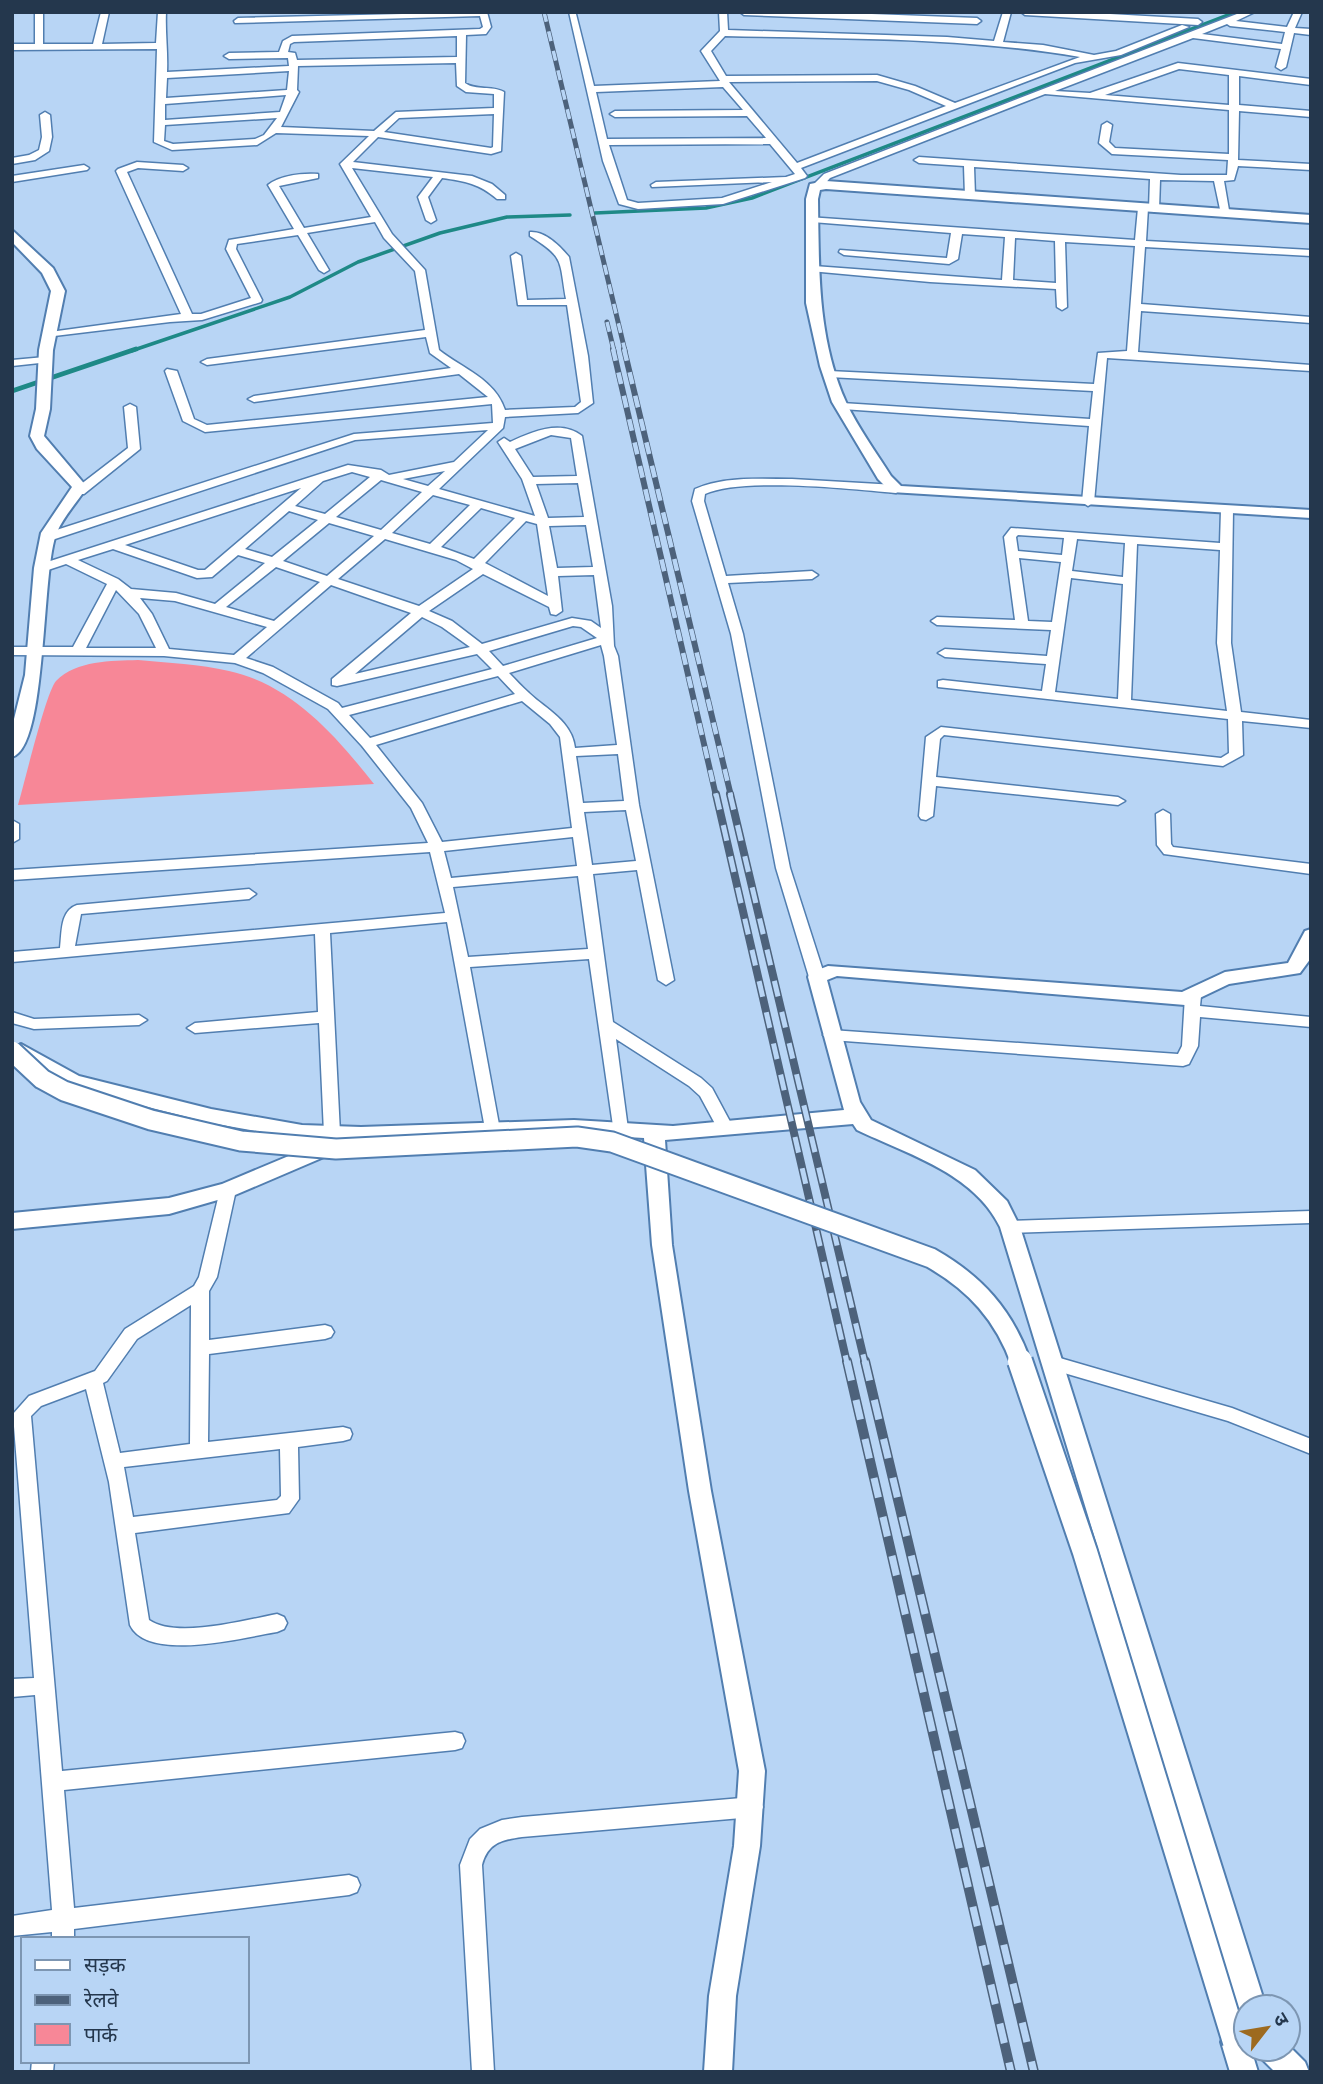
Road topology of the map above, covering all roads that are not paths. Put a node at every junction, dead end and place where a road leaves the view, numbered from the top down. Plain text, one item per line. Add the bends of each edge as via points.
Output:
1 (38, 12) edge
2 (105, 12) edge
3 (162, 12) edge
4 (723, 12) edge
5 (744, 12) edge
6 (1007, 12) edge
7 (1025, 12) edge
8 (1251, 12) edge
9 (1298, 12) edge
10 (433, 13) edge
11 (483, 13) edge
12 (383, 14) edge
13 (572, 14) dead end
14 (815, 14) edge
15 (874, 15) edge
16 (940, 16) edge
17 (1224, 17) edge
18 (238, 21) dead end
19 (977, 22) dead end
20 (1198, 22) junction
21 (1311, 32) edge
22 (723, 33) junction
23 (461, 34) junction
24 (1193, 35) junction
25 (1287, 39) junction
26 (998, 43) junction
27 (1311, 43) edge
28 (97, 45) junction
29 (39, 46) junction
30 (160, 46) junction
31 (12, 47) edge
32 (1153, 52) junction
33 (283, 54) junction
34 (1167, 54) dead end
35 (1180, 55) dead end
36 (229, 56) dead end
37 (1092, 57) junction
38 (1208, 58) dead end
39 (459, 60) junction
40 (294, 66) junction
41 (1235, 67) junction
42 (1280, 67) junction
43 (1311, 74) edge
44 (162, 75) junction
45 (1023, 80) junction
46 (725, 81) junction
47 (1311, 82) edge
48 (590, 89) junction
49 (1045, 90) junction
50 (295, 92) junction
51 (1086, 98) junction
52 (161, 101) junction
53 (956, 107) junction
54 (1234, 108) junction
55 (500, 111) junction
56 (750, 113) junction
57 (615, 114) dead end
58 (1311, 114) edge
59 (45, 115) dead end
60 (282, 115) junction
61 (159, 123) junction
62 (1107, 125) dead end
63 (449, 129) junction
64 (273, 130) junction
65 (377, 134) junction
66 (774, 141) junction
67 (604, 142) junction
68 (12, 160) edge
69 (919, 160) dead end
70 (1233, 160) junction
71 (345, 164) junction
72 (969, 164) junction
73 (1311, 167) edge
74 (84, 168) dead end
75 (183, 168) dead end
76 (440, 174) junction
77 (315, 176) dead end
78 (1155, 176) junction
79 (12, 179) edge
80 (804, 179) junction
81 (1219, 180) junction
82 (656, 186) dead end
83 (970, 196) junction
84 (501, 197) dead end
85 (1148, 209) junction
86 (1226, 214) junction
87 (376, 219) junction
88 (813, 219) junction
89 (1311, 219) edge
90 (431, 220) dead end
91 (957, 230) junction
92 (301, 232) junction
93 (1010, 233) junction
94 (12, 234) edge
95 (534, 234) dead end
96 (1060, 238) junction
97 (1142, 244) junction
98 (844, 252) dead end
99 (1311, 253) edge
100 (516, 256) dead end
101 (814, 269) junction
102 (324, 270) dead end
103 (1007, 284) junction
104 (1061, 286) junction
105 (572, 302) junction
106 (1062, 307) dead end
107 (1136, 307) junction
108 (188, 317) junction
109 (1311, 320) edge
110 (429, 333) junction
111 (50, 335) junction
112 (1132, 355) junction
113 (207, 362) dead end
114 (12, 363) edge
115 (1311, 368) edge
116 (461, 370) junction
117 (171, 371) dead end
118 (45, 374) junction
119 (829, 374) junction
120 (1098, 388) junction
121 (254, 399) dead end
122 (495, 400) junction
123 (842, 406) junction
124 (130, 407) dead end
125 (1096, 423) junction
126 (498, 424) junction
127 (509, 448) junction
128 (462, 464) junction
129 (323, 476) junction
130 (386, 476) junction
131 (585, 479) junction
132 (529, 481) junction
133 (896, 489) junction
134 (80, 491) junction
135 (432, 491) junction
136 (1088, 502) junction
137 (478, 504) junction
138 (287, 507) junction
139 (1227, 510) junction
140 (1311, 514) edge
141 (523, 517) junction
142 (330, 519) junction
143 (592, 521) junction
144 (542, 522) junction
145 (384, 534) junction
146 (1071, 535) junction
147 (48, 537) junction
148 (1131, 541) junction
149 (112, 545) junction
150 (1225, 547) junction
151 (433, 548) junction
152 (237, 550) junction
153 (1012, 554) junction
154 (1067, 559) junction
155 (66, 560) junction
156 (275, 562) junction
157 (480, 565) junction
158 (42, 568) junction
159 (600, 571) junction
160 (550, 572) junction
161 (1065, 574) junction
162 (812, 575) dead end
163 (332, 580) junction
164 (721, 580) junction
165 (1129, 581) junction
166 (114, 582) junction
167 (131, 593) junction
168 (555, 605) junction
169 (218, 608) junction
170 (421, 611) junction
171 (937, 621) dead end
172 (1022, 624) junction
173 (277, 626) junction
174 (558, 626) junction
175 (1057, 626) junction
176 (607, 642) junction
177 (36, 649) junction
178 (480, 649) junction
179 (12, 651) edge
180 (78, 651) junction
181 (164, 652) junction
182 (945, 653) dead end
183 (237, 659) junction
184 (1052, 660) junction
185 (501, 671) junction
186 (337, 682) junction
187 (943, 684) dead end
188 (1048, 695) junction
189 (524, 696) junction
190 (319, 697) junction
191 (1124, 704) junction
192 (340, 713) junction
193 (1235, 716) junction
194 (1311, 724) edge
195 (368, 743) junction
196 (624, 749) junction
197 (12, 752) edge
198 (571, 752) junction
199 (929, 781) junction
200 (1118, 801) dead end
201 (632, 806) junction
202 (578, 808) junction
203 (1163, 814) dead end
204 (926, 816) dead end
205 (12, 824) edge
206 (581, 832) junction
207 (12, 839) edge
208 (437, 847) junction
209 (644, 864) junction
210 (586, 868) junction
211 (1311, 870) edge
212 (12, 875) edge
213 (445, 883) junction
214 (249, 894) dead end
215 (453, 917) junction
216 (322, 930) junction
217 (1311, 934) edge
218 (67, 952) junction
219 (597, 953) junction
220 (12, 957) edge
221 (460, 963) junction
222 (817, 977) junction
223 (666, 980) dead end
224 (1193, 1004) junction
225 (12, 1017) edge
226 (326, 1017) junction
227 (139, 1020) dead end
228 (1311, 1022) edge
229 (606, 1025) junction
230 (195, 1028) dead end
231 (831, 1035) junction
232 (12, 1043) edge
233 (12, 1051) edge
234 (858, 1116) junction
235 (620, 1129) junction
236 (726, 1129) junction
237 (492, 1130) junction
238 (654, 1132) junction
239 (332, 1133) junction
240 (361, 1134) junction
241 (228, 1190) junction
242 (1311, 1217) edge
243 (12, 1221) edge
244 (1010, 1227) junction
245 (200, 1292) junction
246 (326, 1332) dead end
247 (200, 1348) junction
248 (1053, 1363) junction
249 (93, 1380) junction
250 (19, 1409) edge
251 (343, 1434) dead end
252 (289, 1441) junction
253 (1311, 1447) edge
254 (199, 1451) junction
255 (113, 1461) junction
256 (126, 1525) junction
257 (277, 1623) dead end
258 (44, 1686) junction
259 (12, 1688) edge
260 (455, 1741) dead end
261 (52, 1782) junction
262 (752, 1807) junction
263 (349, 1885) dead end
264 (12, 1926) edge
265 (63, 1930) edge
266 (1248, 1993) edge
267 (483, 2072) edge
268 (718, 2072) edge
269 (1244, 2072) edge

1 - 29 street
2 - 28 street
3 - 30 street
4 - 22 street
5 - 14 street
6 - 26 street
7 - 20 street
8 - 17 street
9 - 25 street
10 - 11 street
10 - 12 street
11 - 23 street via 487,30
12 - 18 street
13 - 48 street
14 - 15 street
15 - 16 street
16 - 19 street
17 - 20 street
17 - 24 street
17 - 25 street
20 - 37 street via 1118,53
21 - 25 street
22 - 26 street
22 - 46 street via 706,51
23 - 33 street via 292,39
23 - 39 street
24 - 25 street
24 - 32 street
25 - 27 street
25 - 42 street
26 - 37 street
28 - 29 street
28 - 30 street
29 - 31 street
30 - 44 street
32 - 34 street
32 - 49 street
33 - 36 street
33 - 40 street via 292,55
35 - 38 street
37 - 45 street
39 - 40 street
39 - 55 street via 463,88 499,92
40 - 44 street
40 - 50 street
41 - 42 street
41 - 47 street
41 - 51 street via 1172,67
41 - 54 street
42 - 43 street
44 - 52 street
45 - 49 street
45 - 53 street
46 - 48 street
46 - 53 street via 877,78
46 - 56 street
48 - 67 street
49 - 51 street
49 - 80 street via 827,176
50 - 52 street
50 - 60 street
51 - 54 street
52 - 61 street
53 - 80 street
54 - 58 street
54 - 70 street
55 - 63 street
55 - 63 street via 498,149 491,151
56 - 57 street
56 - 66 street
59 - 68 street via 44,151
60 - 61 street
60 - 64 street
61 - 64 street via 159,142 172,147 257,142
62 - 70 street via 1104,143 1112,151
63 - 65 street
63 - 65 street via 396,116
64 - 65 street
65 - 71 street
66 - 67 street
66 - 80 street
67 - 80 street via 620,197 632,205 723,201
69 - 72 street
70 - 73 street
70 - 81 street via 1234,175
71 - 76 street
71 - 87 street
72 - 78 street
72 - 83 street
74 - 79 street
75 - 108 street via 137,166 121,171
76 - 84 street via 481,183
76 - 90 street via 423,197
77 - 92 street via 273,185
78 - 81 street
78 - 85 street
80 - 82 street
80 - 83 street
80 - 88 street
81 - 86 street
83 - 85 street
85 - 86 street
85 - 97 street
86 - 89 street
87 - 92 street
87 - 110 street via 421,270
88 - 91 street
88 - 101 street
91 - 93 street
91 - 98 street via 949,261
92 - 102 street
92 - 108 street via 233,242 231,249 257,300
93 - 96 street
93 - 103 street
94 - 111 street via 55,282 58,299
95 - 105 street via 561,251
96 - 97 street
96 - 104 street
97 - 99 street
97 - 107 street
100 - 105 street via 522,303
101 - 103 street
101 - 119 street via 814,310
103 - 104 street
104 - 106 street
105 - 126 street via 587,403 578,410
107 - 109 street
107 - 112 street
108 - 111 street
110 - 113 street
110 - 116 street via 434,351
111 - 118 street
112 - 115 street
112 - 120 street via 1102,355
114 - 118 street
116 - 121 street
116 - 122 street via 483,384
117 - 122 street via 189,421 205,429
118 - 134 street via 38,441 78,483
119 - 120 street
119 - 123 street
120 - 125 street
122 - 126 street
123 - 125 street
123 - 133 street via 885,479
124 - 134 street via 134,449
125 - 136 street
126 - 127 street
126 - 128 street
126 - 147 street via 354,437
127 - 131 street via 542,433 572,433 578,440
127 - 132 street
128 - 130 street
128 - 135 street
129 - 130 street via 352,468
129 - 138 street
129 - 149 street
130 - 135 street
130 - 142 street
131 - 132 street
131 - 143 street
132 - 144 street
133 - 136 street
133 - 164 street via 764,483 703,488 698,501
134 - 147 street
135 - 137 street
135 - 145 street
136 - 139 street
137 - 141 street
137 - 151 street
138 - 142 street
138 - 152 street
139 - 140 street
139 - 150 street
141 - 144 street
141 - 157 street
142 - 145 street
142 - 156 street
143 - 144 street
143 - 159 street
144 - 160 street
145 - 151 street
145 - 163 street
146 - 148 street
146 - 153 street via 1015,531 1010,537
146 - 154 street
147 - 158 street
148 - 150 street
148 - 165 street
149 - 152 street via 203,576
149 - 155 street
150 - 193 street via 1224,643
151 - 157 street
152 - 156 street
153 - 154 street
153 - 172 street
154 - 161 street
155 - 158 street
155 - 166 street
156 - 163 street
156 - 169 street
157 - 168 street
157 - 170 street
158 - 177 street
159 - 160 street
159 - 176 street
160 - 168 street
161 - 165 street
161 - 175 street
162 - 164 street
163 - 170 street
163 - 173 street
164 - 222 street via 737,634 783,868
165 - 191 street
166 - 167 street
166 - 180 street
167 - 169 street via 176,597
167 - 181 street via 148,616
168 - 174 street
169 - 173 street
170 - 178 street
170 - 186 street
171 - 172 street
172 - 175 street
173 - 183 street
174 - 176 street via 580,621
174 - 178 street
175 - 184 street
176 - 185 street
176 - 196 street
177 - 179 street
177 - 180 street
177 - 197 street via 27,709
178 - 185 street
178 - 186 street
180 - 181 street
181 - 183 street
182 - 184 street
183 - 190 street
184 - 188 street
185 - 189 street
185 - 192 street
186 - 190 street
187 - 188 street
188 - 191 street
189 - 195 street
189 - 198 street via 561,728
190 - 192 street
191 - 193 street
192 - 195 street
193 - 194 street
193 - 199 street via 1236,755 1223,761 941,731 933,737
195 - 208 street via 417,806
196 - 198 street
196 - 201 street
198 - 202 street
199 - 200 street
199 - 204 street
201 - 202 street
201 - 209 street
202 - 206 street
203 - 211 street via 1164,845 1169,851
205 - 207 street
206 - 208 street
206 - 210 street
208 - 212 street
208 - 213 street
209 - 210 street
209 - 223 street
210 - 213 street
210 - 219 street
213 - 215 street
214 - 218 street via 77,910 72,915
215 - 216 street
215 - 221 street
216 - 218 street
216 - 226 street
217 - 224 street via 1293,969 1225,978
218 - 220 street
219 - 221 street
219 - 229 street
221 - 237 street
222 - 224 street via 835,970
222 - 231 street
224 - 228 street
224 - 231 street via 1190,1046 1183,1060
225 - 227 street via 34,1024
226 - 230 street
226 - 239 street
229 - 235 street
229 - 236 street via 695,1082 706,1092
231 - 234 street
232 - 239 street via 38,1064 72,1081 266,1128
233 - 269 street, bridge via 42,1079 64,1091 213,1135 260,1144 318,1149 577,1137 612,1142 931,1258 969,1281 1001,1316 1013,1340 1084,1552
234 - 236 street
234 - 244 street via 874,1132 968,1175 1000,1206
235 - 237 street
235 - 238 street
236 - 238 street
237 - 240 street
238 - 262 street via 662,1245 699,1492 746,1724
239 - 240 street
240 - 241 street
241 - 243 street via 145,1210
241 - 245 street via 208,1277
242 - 244 street
244 - 248 street
245 - 247 street
245 - 249 street via 131,1334 106,1372
246 - 247 street
247 - 254 street
248 - 253 street via 1232,1415
248 - 266 street
249 - 250 street
249 - 255 street
250 - 258 street
251 - 252 street
252 - 254 street
252 - 256 street via 292,1490 282,1507
254 - 255 street
255 - 256 street
256 - 257 street via 136,1611 146,1633 169,1638
258 - 259 street
258 - 261 street
260 - 261 street
261 - 265 street
262 - 267 street via 522,1827 488,1834 475,1848 471,1865
262 - 268 street via 723,1988
263 - 265 street
264 - 265 street

